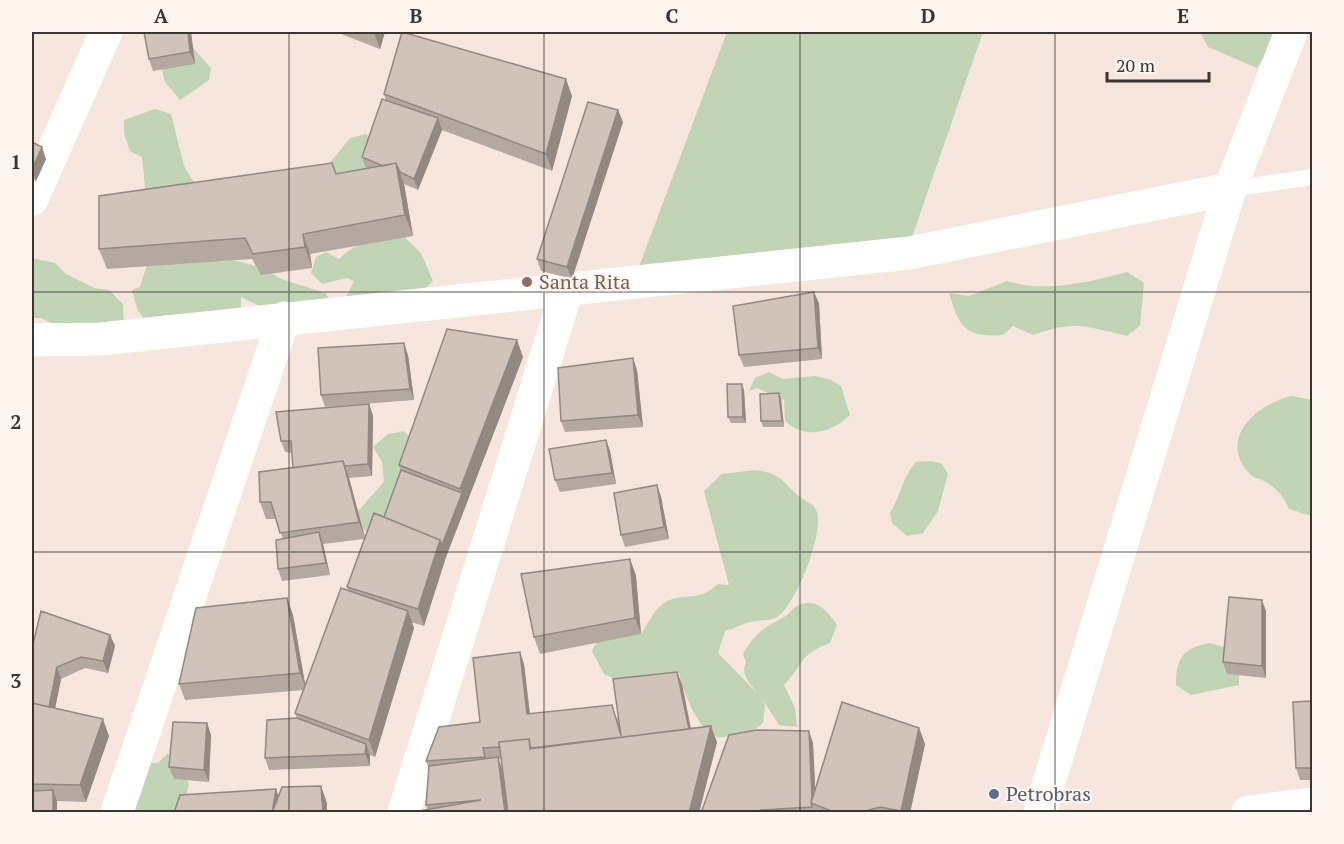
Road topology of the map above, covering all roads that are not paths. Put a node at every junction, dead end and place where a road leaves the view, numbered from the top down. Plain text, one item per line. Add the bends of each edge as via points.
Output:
1 (106, 32) edge
2 (1291, 32) edge
3 (1312, 177) edge
4 (1230, 189) junction
5 (32, 199) edge
6 (567, 290) junction
7 (284, 318) junction
8 (32, 340) edge
9 (1312, 804) edge
10 (117, 813) edge
11 (404, 813) edge
12 (1040, 813) edge
13 (1248, 813) edge

1 - 5 street
2 - 4 street
3 - 4 lane
4 - 6 street via 909,253
4 - 12 street
6 - 7 street
6 - 11 street
7 - 8 street via 101,339
7 - 10 street
9 - 13 street

